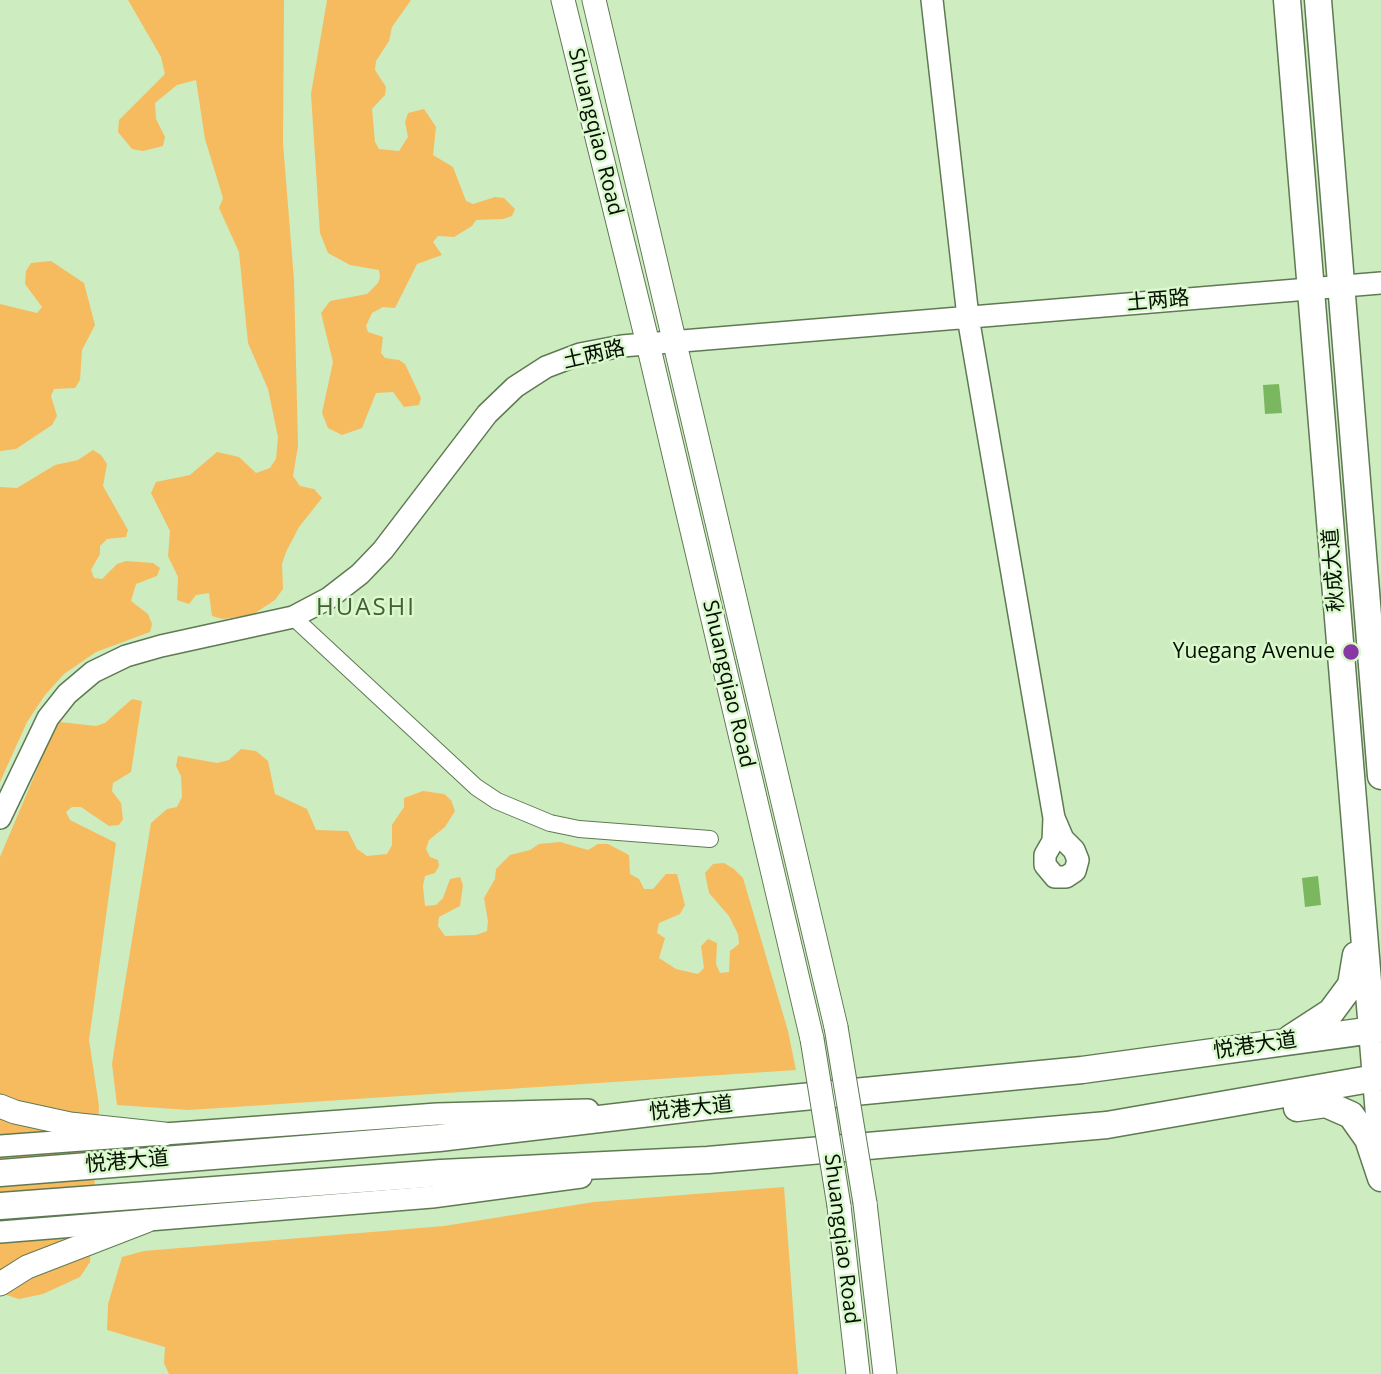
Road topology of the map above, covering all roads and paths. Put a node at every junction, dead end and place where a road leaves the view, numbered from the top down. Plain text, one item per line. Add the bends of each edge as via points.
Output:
1 (563, 0) edge
2 (594, 0) edge
3 (932, 0) edge
4 (1287, 0) edge
5 (1318, 0) edge
6 (1381, 283) edge
7 (1343, 286) junction
8 (1312, 289) junction
9 (968, 317) junction
10 (675, 342) junction
11 (648, 344) junction
12 (293, 617) junction
13 (1381, 776) edge
14 (0, 818) edge
15 (1054, 818) dead end
16 (710, 839) dead end
17 (1362, 925) junction
18 (1376, 1030) edge
19 (1284, 1042) junction
20 (1379, 1077) edge
21 (5, 1109) edge
22 (1107, 1125) junction
23 (164, 1134) junction
24 (290, 1137) junction
25 (1381, 1139) edge
26 (0, 1146) edge
27 (0, 1173) edge
28 (1381, 1178) edge
29 (297, 1197) junction
30 (0, 1206) edge
31 (146, 1221) junction
32 (0, 1232) edge
33 (0, 1284) edge
34 (858, 1374) edge
35 (885, 1374) edge

1 - 11 main road, Shuangqiao Road
2 - 10 main road, Shuangqiao Road
3 - 9 street
4 - 8 main road, 秋成大道
5 - 7 main road, 秋成大道
6 - 7 street, 土两路
7 - 8 street, 土两路
7 - 13 main road, 秋成大道
8 - 9 street, 土两路
8 - 17 main road, 秋成大道
9 - 10 street, 土两路
9 - 15 street
10 - 11 street, 土两路
10 - 35 main road, Shuangqiao Road, bridge via 836,1027 865,1203
11 - 12 street, 土两路 via 580,354 546,367 515,387 486,414 360,574
11 - 34 main road, Shuangqiao Road, bridge via 812,1039 839,1206
12 - 14 street, 土两路 via 161,646 93,672 48,718
12 - 16 street via 476,787 497,801 550,824
17 - 18 main road, 秋成大道
17 - 19 main road via 1351,985 1331,1012
18 - 19 main road, 悦港大道
18 - 20 main road, 秋成大道
19 - 24 main road, 悦港大道 via 1082,1070 439,1138
20 - 22 main road, 悦港大道
20 - 25 main road, 秋成大道
21 - 23 main road via 71,1124
22 - 28 main road via 1232,1117 1326,1104 1350,1115 1360,1126
22 - 29 main road, 悦港大道 via 708,1160 441,1173
23 - 24 street
23 - 26 street
24 - 27 main road, 悦港大道
29 - 30 main road, 悦港大道
29 - 31 street
31 - 32 street
31 - 33 main road via 27,1267

